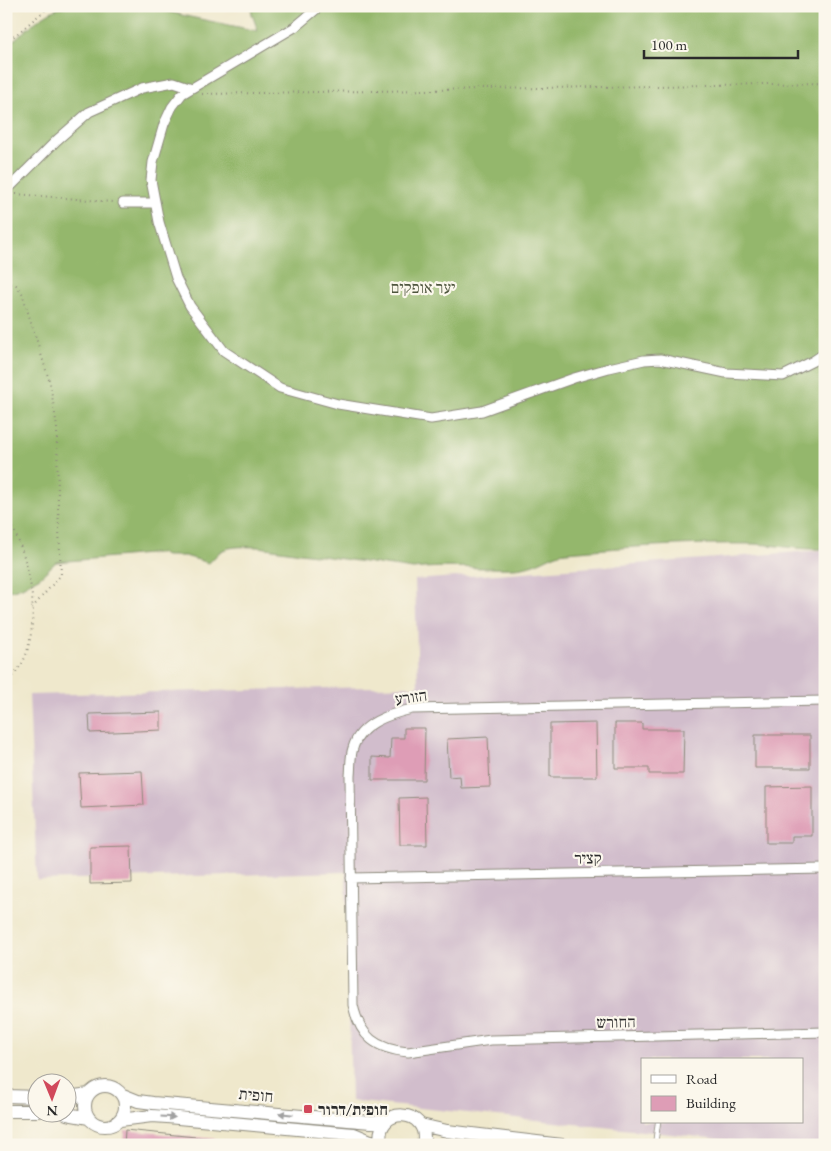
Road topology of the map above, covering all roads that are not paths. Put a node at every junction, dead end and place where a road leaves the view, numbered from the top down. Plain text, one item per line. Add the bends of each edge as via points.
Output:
1 (320, 6) edge
2 (192, 88) junction
3 (6, 191) edge
4 (123, 203) road end
5 (155, 203) junction
6 (825, 353) edge
7 (825, 701) edge
8 (825, 869) edge
9 (351, 878) junction
10 (825, 1032) edge
11 (408, 1052) joint
12 (88, 1094) junction
13 (123, 1095) junction
14 (6, 1096) edge
15 (78, 1096) edge
16 (28, 1097) edge
17 (6, 1111) edge
18 (28, 1111) edge
19 (78, 1116) edge
20 (89, 1118) junction
21 (120, 1120) junction
22 (387, 1120) junction
23 (658, 1124) edge
24 (421, 1125) junction
25 (380, 1145) edge
26 (423, 1145) edge
27 (562, 1145) edge
28 (655, 1145) edge

1 - 2 street via 295,27
2 - 3 street via 174,82 142,88 89,112
2 - 5 street via 182,94 164,124 153,162 151,180
4 - 5 street
5 - 6 street via 176,278 190,306 224,351 280,388 338,404 430,419 482,411 574,378 644,360 660,359 726,373 783,376
7 - 9 street, הזורע via 412,709 394,713 368,727 353,748 350,776
8 - 9 street, קציר
9 - 11 street, הזורע via 355,1016 372,1041
10 - 11 street, החורש via 491,1040
12 - 13 main road via 105,1085 112,1086
12 - 15 main road
12 - 20 main road via 85,1106
13 - 21 main road via 126,1108
22 -> 13 main road, חופית via 364,1121 153,1103
14 - 16 main road
17 - 18 main road
19 - 20 main road
20 - 21 main road via 100,1126
21 -> 25 main road, חופית via 152,1116 338,1132 354,1134
22 - 24 main road, חופית via 394,1116 409,1116
22 - 25 main road via 380,1131
23 - 28 lane
24 - 26 main road
24 - 27 main road

